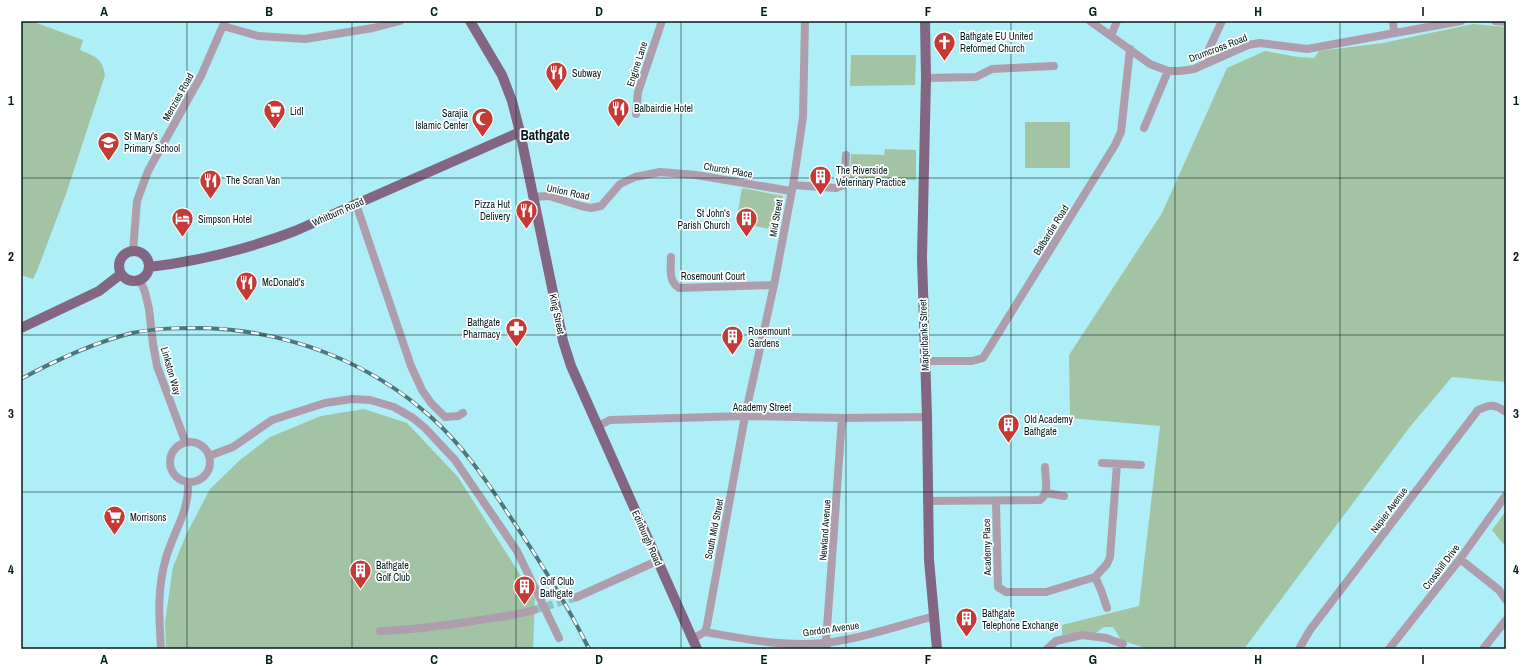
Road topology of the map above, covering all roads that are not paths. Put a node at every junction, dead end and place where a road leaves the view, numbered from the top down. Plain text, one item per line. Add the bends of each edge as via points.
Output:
1 (400, 21) edge
2 (470, 21) edge
3 (662, 21) edge
4 (805, 21) edge
5 (925, 21) edge
6 (1090, 21) edge
7 (1117, 21) edge
8 (1222, 21) edge
9 (1393, 21) edge
10 (1461, 21) edge
11 (1495, 21) edge
12 (1506, 22) edge
13 (224, 24) edge
14 (1394, 33) junction
15 (1111, 36) junction
16 (1130, 49) junction
17 (1208, 62) junction
18 (1054, 66) dead end
19 (1168, 71) junction
20 (926, 78) junction
21 (636, 114) dead end
22 (1144, 128) dead end
23 (520, 132) junction
24 (846, 155) dead end
25 (660, 172) joint
26 (792, 188) junction
27 (533, 197) junction
28 (356, 204) junction
29 (133, 251) junction
30 (673, 262) dead end
31 (149, 267) junction
32 (122, 274) junction
33 (140, 280) junction
34 (774, 285) junction
35 (21, 328) edge
36 (925, 361) junction
37 (1506, 412) edge
38 (463, 413) dead end
39 (746, 416) junction
40 (927, 417) junction
41 (842, 418) junction
42 (598, 426) junction
43 (186, 441) junction
44 (209, 456) junction
45 (1102, 463) dead end
46 (1117, 464) junction
47 (1141, 465) dead end
48 (1045, 467) dead end
49 (188, 482) junction
50 (1046, 492) junction
51 (1506, 495) edge
52 (1064, 496) dead end
53 (927, 501) junction
54 (996, 502) junction
55 (1460, 559) junction
56 (658, 562) junction
57 (1095, 577) junction
58 (577, 597) tunnel mouth
59 (1506, 600) edge
60 (1107, 608) dead end
61 (534, 610) tunnel mouth
62 (934, 616) junction
63 (1506, 620) edge
64 (380, 631) dead end
65 (705, 632) junction
66 (559, 638) dead end
67 (692, 639) junction
68 (1123, 644) dead end
69 (826, 646) edge
70 (161, 649) edge
71 (696, 649) edge
72 (937, 649) edge
73 (1047, 649) edge
74 (1299, 649) edge
75 (1389, 649) edge
76 (1483, 649) edge

1 - 13 street via 305,39 260,36
2 - 23 main road, King Street via 502,75
3 - 21 street, Engine Lane via 638,92
4 - 26 street, Mid Street via 803,117
5 - 20 main road, Marjoribanks Street
6 - 15 street, Drumcross Road
7 - 15 street
8 - 17 street via 1209,49
9 - 14 street
10 - 14 street, Drumcross Road
11 - 12 street
13 - 29 street, Menzies Road via 201,76 148,171 137,201
14 - 17 street, Drumcross Road via 1307,49 1260,43 1248,45
15 - 16 street, Drumcross Road
16 - 19 street, Drumcross Road via 1150,64
16 - 36 street, Balbardie Road via 1121,132 1115,145 983,358 972,361
17 - 19 street, Drumcross Road via 1194,69
18 - 20 street via 992,69 976,77
19 - 22 street
20 - 36 main road, Marjoribanks Street via 922,258
23 - 27 main road, King Street
23 - 28 main road, Whitburn Road
24 - 26 street, Church Place via 844,185 836,188
25 - 26 street, Church Place
25 - 27 street, Union Road via 635,176 620,184 601,206 591,208 549,196
26 - 34 street, Mid Street
27 - 42 main road, King Street via 563,341 574,375
28 - 31 main road, Whitburn Road via 259,244 203,259
28 - 38 street via 400,336 422,390 445,417
29 - 31 main road via 142,254 149,262
29 - 32 main road via 121,260
30 - 34 street, Rosemount Court via 671,280 679,288
31 - 33 main road via 146,275
32 - 33 main road via 128,280
32 - 35 main road via 99,291
33 - 43 street, Linkston Way via 149,309 157,366
34 - 39 street, Mid Street
36 - 40 main road, Marjoribanks Street
37 - 74 street, Napier Avenue via 1500,407 1489,405 1478,410 1310,630
39 - 41 street, Academy Street
39 - 42 street, Academy Street via 610,420
39 - 65 street, South Mid Street
40 - 41 street, Academy Street
40 - 53 main road, Marjoribanks Street
41 - 69 street, Newland Avenue
42 - 56 main road, Edinburgh Road
43 - 44 street via 202,446
43 - 49 street via 171,453 170,465 176,477
44 - 49 street via 206,475
44 - 66 street via 233,447 272,420 325,403 352,399 370,400 394,407 425,428 455,460 517,551
45 - 46 street
46 - 47 street
46 - 57 street via 1110,557
48 - 50 street
49 - 70 street via 186,510 171,543 162,574 159,600
50 - 52 street
50 - 54 street via 1040,500
51 - 55 street, Crosshill Drive
53 - 54 street
53 - 62 main road, Marjoribanks Street via 928,560
54 - 57 street, Academy Place via 998,587 1006,592 1046,592
55 - 59 street via 1499,590
55 - 75 street, Crosshill Drive
56 - 58 street
56 - 67 main road, Edinburgh Road
57 - 60 street
61 - 64 street via 445,626
62 - 69 street, Gordon Avenue
62 - 72 main road, Marjoribanks Street
63 - 76 street
65 - 67 street
65 - 69 street, Gordon Avenue via 774,643
67 - 71 main road, Edinburgh Road
68 - 73 street via 1106,638 1082,635 1056,641

